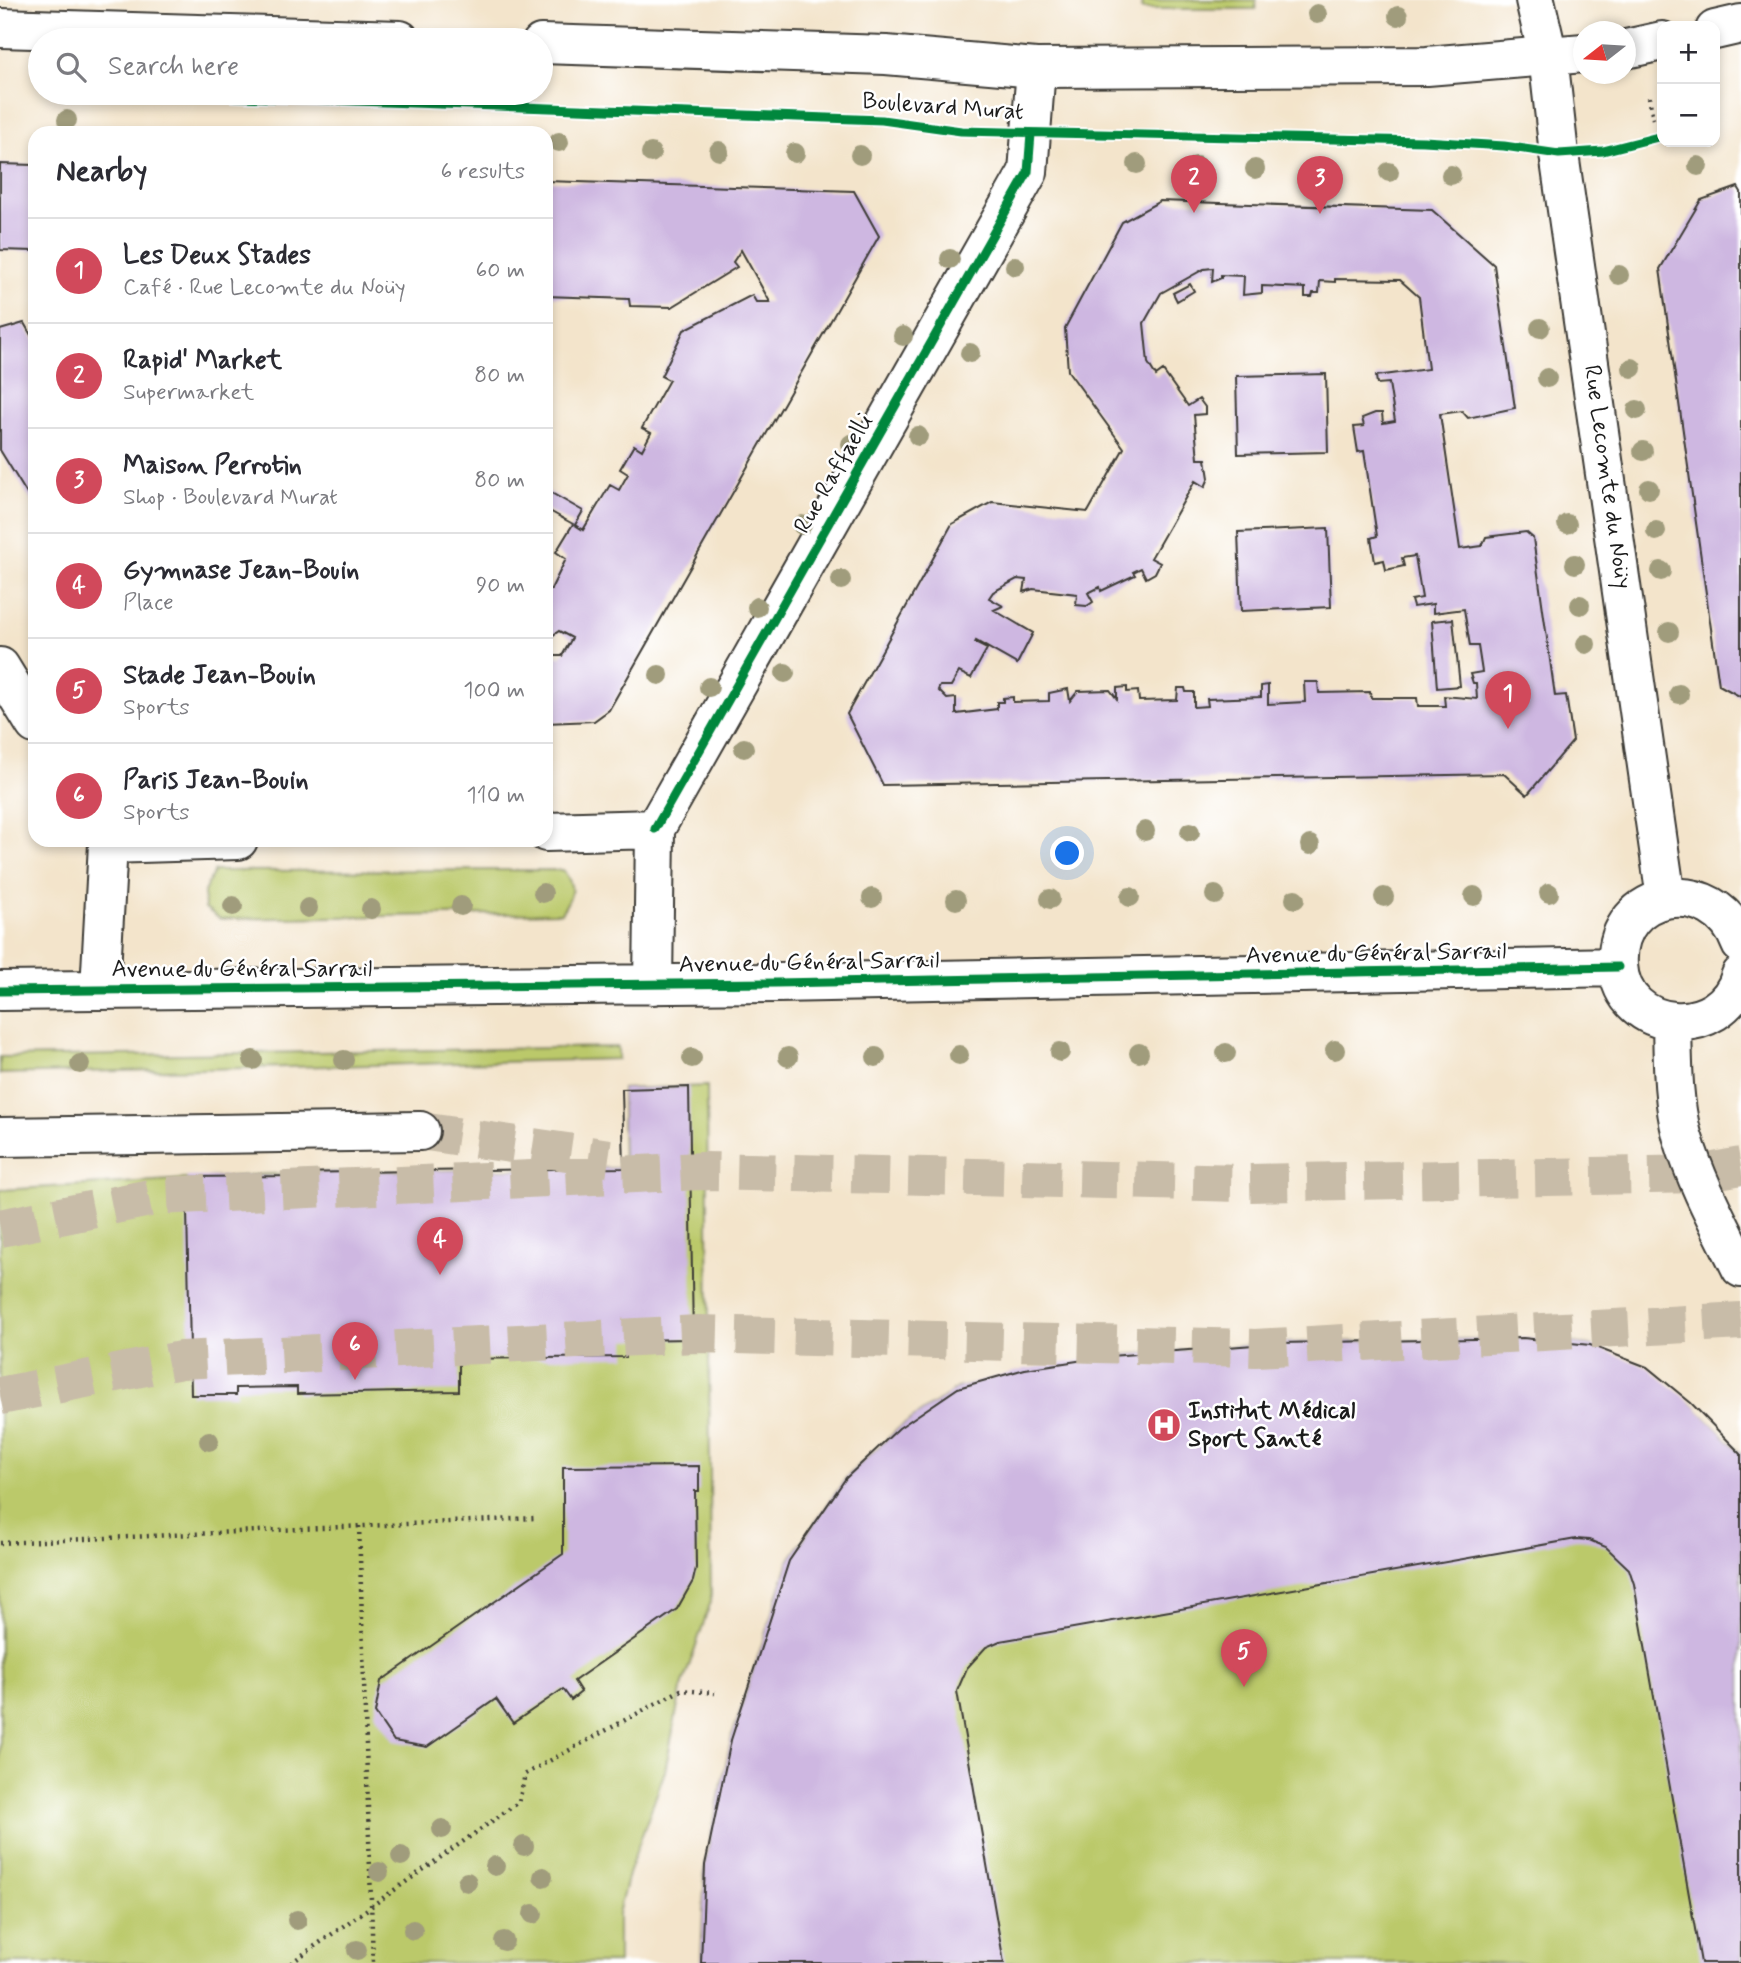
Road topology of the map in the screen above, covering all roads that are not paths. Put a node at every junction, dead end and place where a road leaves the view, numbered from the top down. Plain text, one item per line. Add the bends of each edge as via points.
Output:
1 (1535, 0) edge
2 (1741, 24) edge
3 (0, 28) edge
4 (28, 29) edge
5 (1720, 29) edge
6 (1657, 42) edge
7 (553, 44) edge
8 (1636, 47) edge
9 (1566, 55) edge
10 (1035, 68) junction
11 (0, 667) edge
12 (28, 713) edge
13 (655, 829) junction
14 (553, 832) edge
15 (107, 847) edge
16 (1666, 898) junction
17 (1741, 944) edge
18 (1618, 967) junction
19 (1741, 975) edge
20 (653, 985) junction
21 (100, 989) junction
22 (0, 991) edge
23 (1672, 1022) junction
24 (420, 1131) tunnel mouth
25 (0, 1138) edge
26 (1741, 1268) edge

1 - 9 main road, Rue Lecomte du Noüy
2 - 5 main road
3 - 4 main road
6 - 8 main road
7 - 10 main road, Boulevard Murat via 886,55
9 - 10 main road, Boulevard Murat via 1427,66
9 - 16 main road, Rue Lecomte du Noüy via 1559,154
10 - 13 main road, Rue Raffaelli via 1028,172
11 - 12 main road
13 - 14 main road
13 - 20 main road
15 - 21 main road
16 - 17 main road via 1686,896 1722,912
16 - 18 main road via 1649,904 1624,931
18 - 20 main road, Avenue du Général Sarrail
18 - 23 main road via 1630,998 1656,1018
19 - 23 main road via 1727,1003 1711,1015
20 - 21 main road, Avenue du Général Sarrail
21 - 22 main road, Avenue du Général Sarrail
23 - 26 main road via 1674,1085 1682,1132 1700,1186
24 - 25 main road

